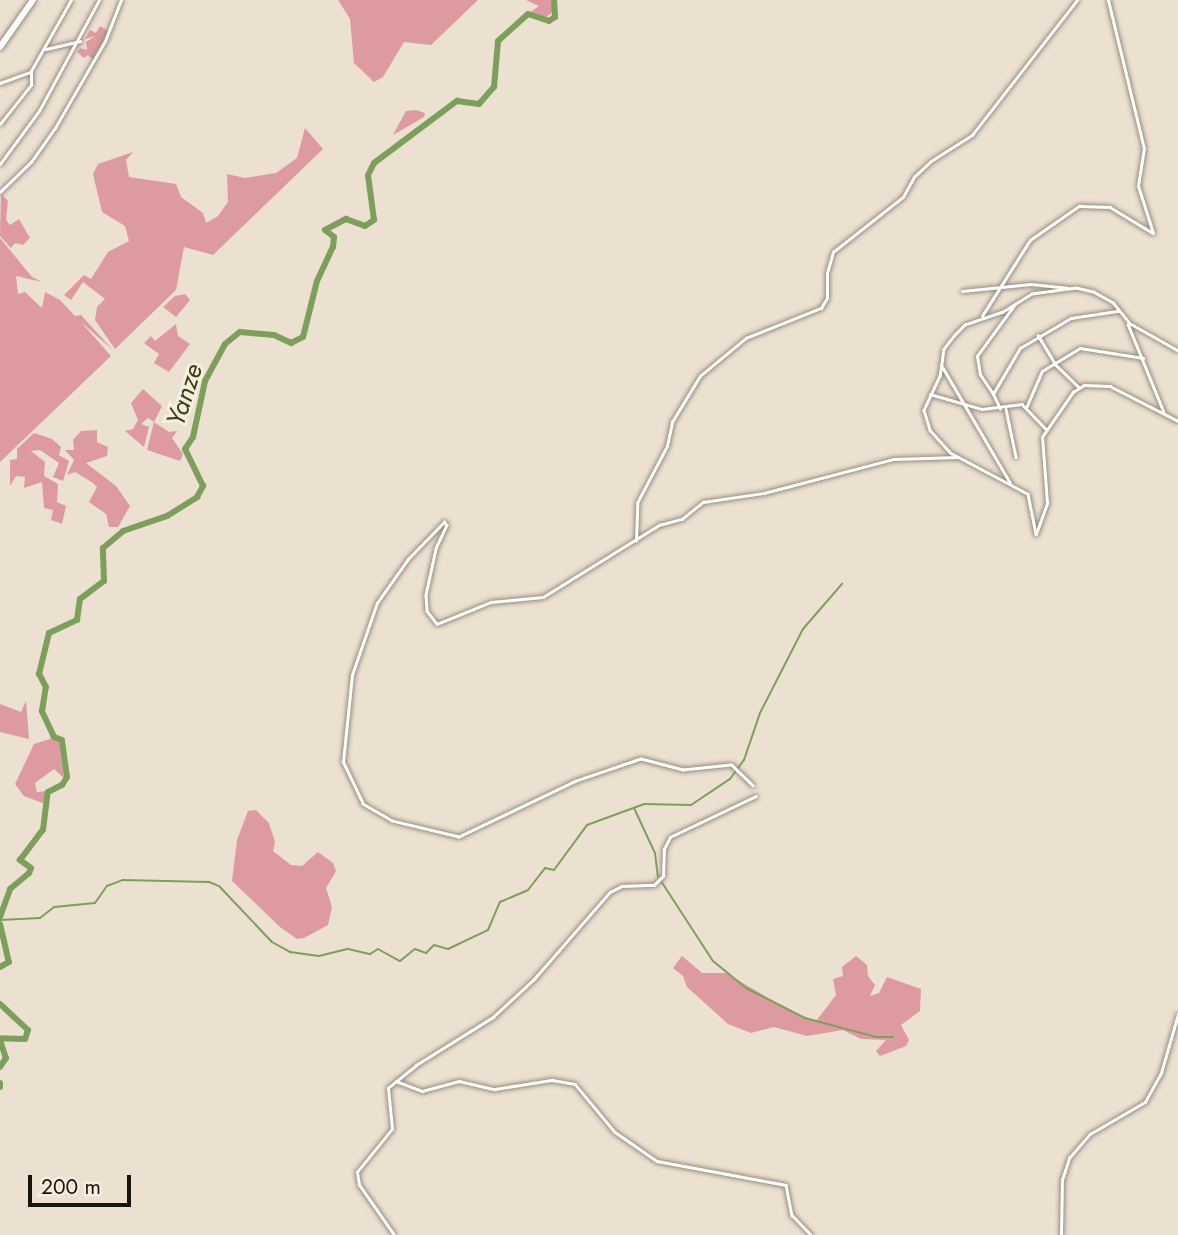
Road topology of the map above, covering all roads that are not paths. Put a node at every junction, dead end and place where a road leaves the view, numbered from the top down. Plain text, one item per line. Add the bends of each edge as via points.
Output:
1 (33, 0) edge
2 (71, 0) edge
3 (99, 0) edge
4 (121, 0) edge
5 (1077, 0) edge
6 (1108, 0) edge
7 (80, 40) junction
8 (0, 47) edge
9 (44, 50) junction
10 (31, 71) junction
11 (0, 83) edge
12 (0, 124) edge
13 (0, 164) edge
14 (0, 192) edge
15 (1003, 285) junction
16 (1070, 288) junction
17 (962, 291) dead end
18 (1015, 304) junction
19 (1119, 311) junction
20 (980, 319) junction
21 (1127, 321) junction
22 (1038, 335) junction
23 (1178, 351) edge
24 (1143, 358) junction
25 (1054, 361) junction
26 (942, 366) junction
27 (1080, 387) junction
28 (929, 393) junction
29 (993, 394) junction
30 (968, 406) junction
31 (1026, 408) junction
32 (1000, 409) junction
33 (1006, 410) junction
34 (1165, 414) junction
35 (1178, 421) edge
36 (1047, 430) junction
37 (958, 457) junction
38 (1016, 457) dead end
39 (1013, 486) junction
40 (636, 541) junction
41 (753, 786) dead end
42 (756, 796) dead end
43 (1178, 1014) edge
44 (395, 1081) junction
45 (394, 1235) edge
46 (811, 1235) edge
47 (1061, 1235) edge

1 - 8 highway
2 - 9 street
3 - 7 street
4 - 14 street via 105,41 55,128 31,162
5 - 40 street via 972,135 931,161 914,177 903,197 832,252 827,298 821,308 746,338 700,376 674,416 667,446 637,503
6 - 15 street via 1143,149 1138,186 1153,231 1149,233 1110,206 1079,206 1030,240
7 - 9 street
7 - 13 street via 39,111
9 - 10 street
10 - 11 street
10 - 12 street via 31,85
15 - 16 street
15 - 17 street
15 - 20 street
16 - 18 street via 1032,294
16 - 19 street via 1093,292
18 - 20 street
18 - 29 street via 977,356 980,375
19 - 21 street
19 - 22 street via 1071,318
20 - 26 street via 955,335 944,349
21 - 23 street
21 - 24 street
22 - 25 street
22 - 29 street via 1013,355
24 - 25 street via 1093,347
24 - 34 street
25 - 27 street
25 - 31 street via 1035,383
26 - 28 street
26 - 30 street
27 - 34 street via 1110,386
27 - 36 street
28 - 30 street
28 - 37 street via 927,425
29 - 32 street
30 - 32 street
30 - 39 street
31 - 33 street via 1019,404
31 - 36 street
32 - 33 street
33 - 38 street
34 - 35 street
36 - 39 street via 1042,442 1047,503 1036,534 1031,526 1032,501
37 - 39 street
37 - 40 street via 894,459 764,493 703,502 682,519 659,525
40 - 41 street via 543,597 491,602 437,624 427,611 426,595 436,549 447,525 440,524 377,603 348,702 342,741 348,778 363,804 392,821 459,837 576,781 641,758 683,770 731,765
42 - 44 street via 670,837 664,849 663,876 654,886 622,886 610,892 534,979 493,1017
43 - 47 street via 1161,1073 1145,1102 1090,1134 1069,1157 1062,1180
44 - 45 street via 386,1093 392,1129 357,1172 359,1185
44 - 46 street via 422,1091 459,1081 495,1089 552,1080 575,1084 615,1132 657,1161 786,1185 792,1215

